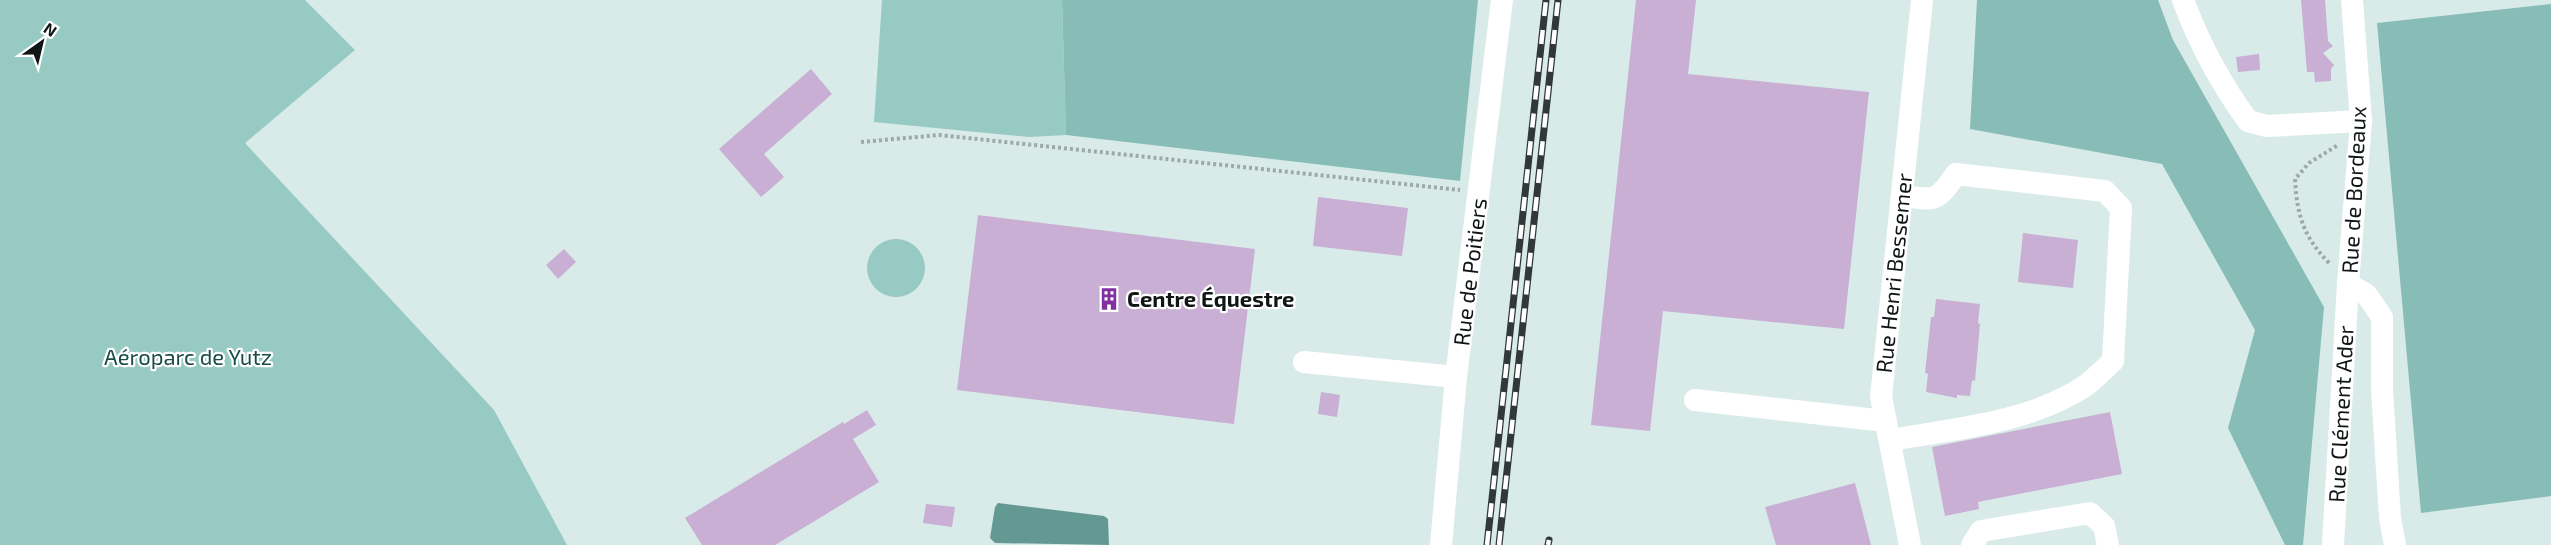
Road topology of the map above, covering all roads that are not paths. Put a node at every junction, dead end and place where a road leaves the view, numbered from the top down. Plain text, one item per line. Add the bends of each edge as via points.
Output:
1 (1502, 0) edge
2 (1922, 0) edge
3 (2183, 0) edge
4 (2352, 0) edge
5 (2361, 127) junction
6 (1902, 196) junction
7 (2348, 284) junction
8 (1304, 362) dead end
9 (1456, 377) junction
10 (1695, 400) dead end
11 (1888, 430) junction
12 (1441, 545) edge
13 (1910, 545) edge
14 (1972, 545) edge
15 (2108, 545) edge
16 (2333, 545) edge
17 (2395, 545) edge

1 - 9 street, Rue de Poitiers
2 - 6 street, Rue Henri Bessemer
3 - 5 street via 2195,33 2248,121 2267,126
4 - 5 street, Rue de Bordeaux
5 - 7 street, Rue de Bordeaux
6 - 11 street, Rue Henri Bessemer via 1881,397
6 - 11 street via 1932,200 1943,193 1956,174 2105,191 2121,208 2113,361 2087,385 2050,405 1980,424
7 - 16 street, Rue Clément Ader
7 - 17 street, Rue de Bordeaux via 2366,294 2382,317 2382,402
8 - 9 street
9 - 12 street, Rue de Poitiers
10 - 11 street
11 - 13 street, Rue Henri Bessemer
14 - 15 street via 1981,531 2090,513 2104,526

